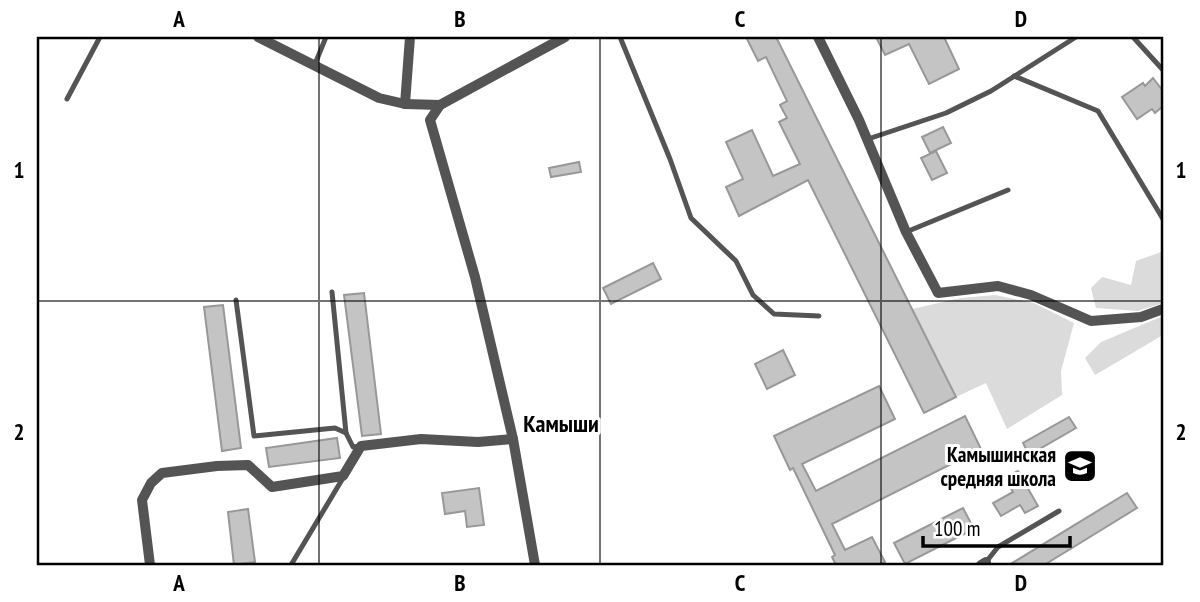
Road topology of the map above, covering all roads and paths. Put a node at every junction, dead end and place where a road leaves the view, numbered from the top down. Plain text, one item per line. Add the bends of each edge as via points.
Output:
1 (100, 37) edge
2 (258, 37) edge
3 (326, 37) edge
4 (410, 37) edge
5 (565, 37) edge
6 (620, 37) edge
7 (818, 37) edge
8 (1076, 37) edge
9 (1133, 37) edge
10 (315, 64) junction
11 (1163, 70) edge
12 (1014, 76) junction
13 (67, 99) dead end
14 (405, 104) junction
15 (440, 104) junction
16 (868, 139) junction
17 (1008, 190) dead end
18 (1163, 219) edge
19 (906, 232) junction
20 (332, 292) dead end
21 (236, 300) dead end
22 (1163, 309) edge
23 (819, 316) dead end
24 (346, 433) junction
25 (513, 439) junction
26 (361, 446) junction
27 (343, 476) junction
28 (1059, 510) dead end
29 (983, 564) edge
30 (150, 565) edge
31 (291, 565) edge
32 (535, 565) edge

1 - 13 lane
2 - 10 street
3 - 10 lane
4 - 14 street
5 - 15 street
6 - 23 lane via 691,218 736,261 753,295 774,314
7 - 16 street
8 - 12 lane
9 - 11 lane
10 - 14 street via 379,98
12 - 16 lane via 946,113
12 - 18 lane via 1098,111
14 - 15 street
15 - 25 street via 430,120 475,277
16 - 19 street
17 - 19 lane
19 - 22 street via 939,293 998,286 1091,321 1140,317
20 - 24 lane
21 - 24 lane via 254,436 335,428
24 - 26 lane via 353,447
25 - 26 street via 421,439
25 - 32 street
26 - 27 street
27 - 30 street via 272,487 248,465 162,473 150,483 142,500
27 - 31 lane
28 - 29 lane via 998,547

